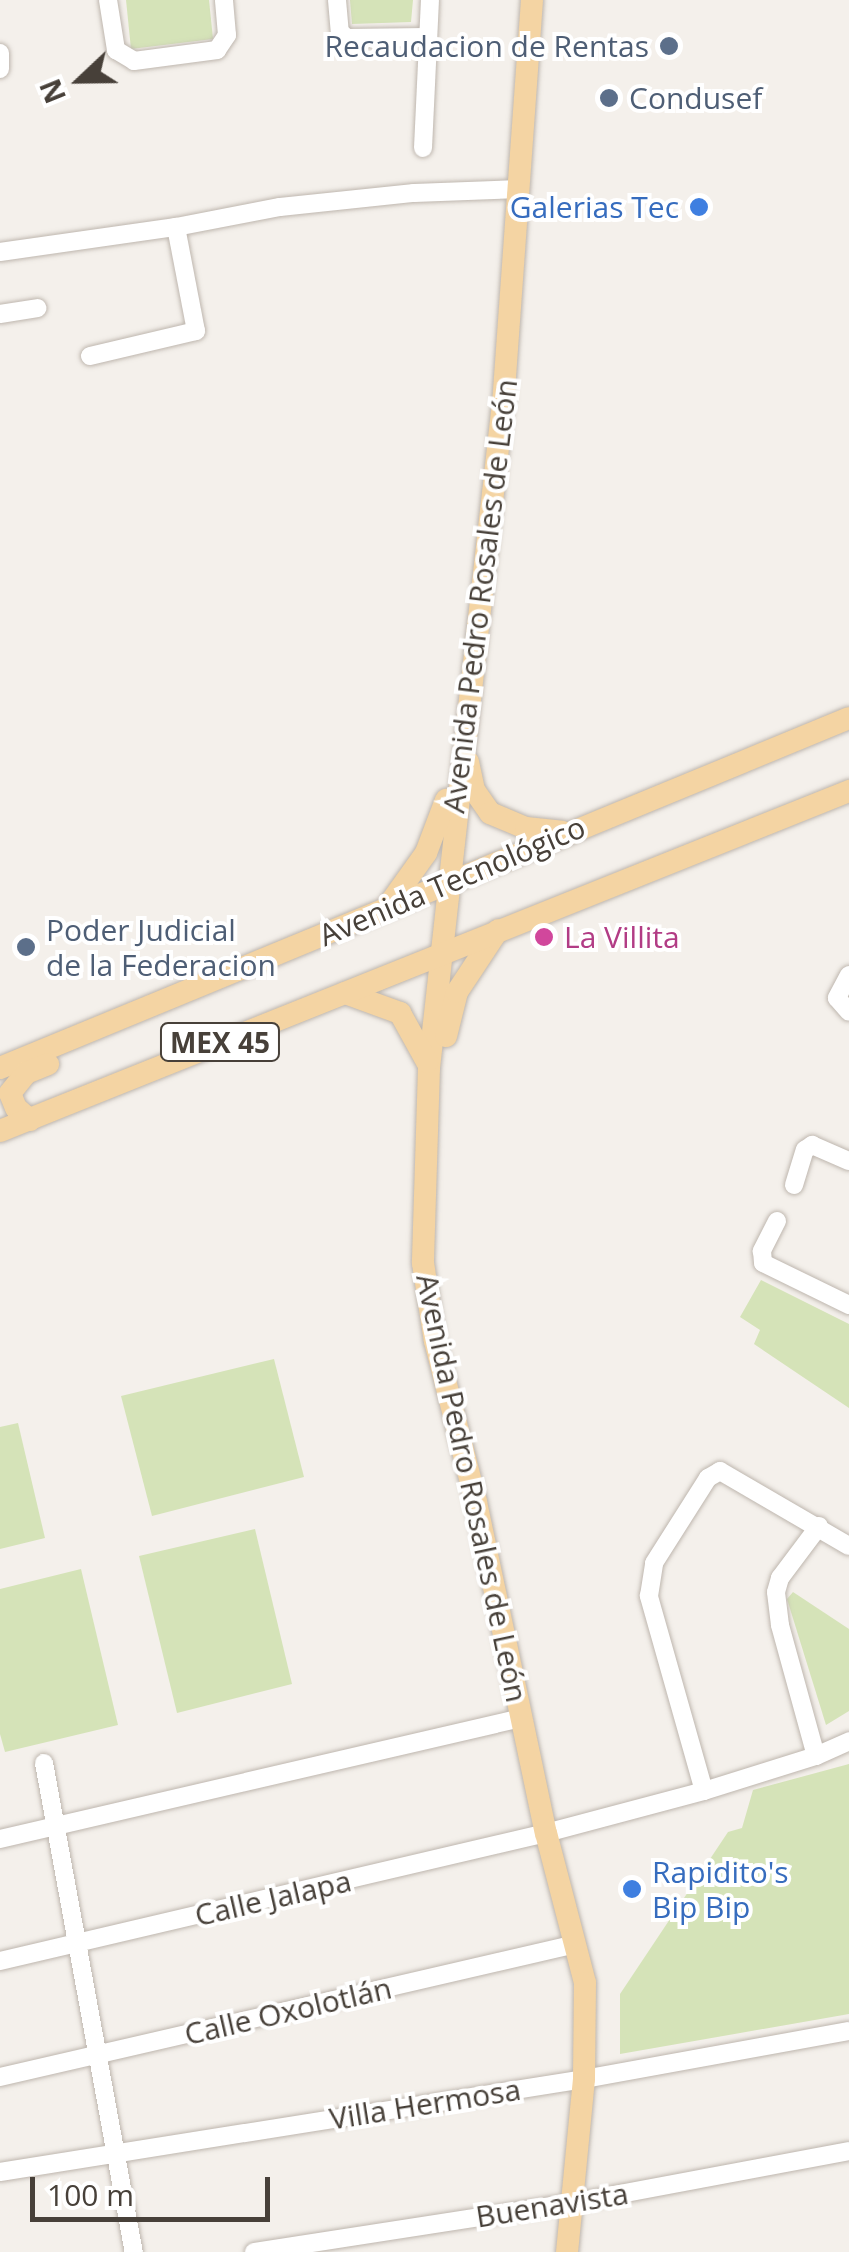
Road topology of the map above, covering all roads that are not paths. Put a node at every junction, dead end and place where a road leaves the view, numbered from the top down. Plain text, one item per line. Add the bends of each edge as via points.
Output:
1 (108, 0) edge
2 (224, 0) edge
3 (337, 0) edge
4 (430, 0) edge
5 (532, 0) edge
6 (427, 36) junction
7 (0, 53) edge
8 (0, 70) edge
9 (423, 148) dead end
10 (520, 189) junction
11 (176, 227) junction
12 (0, 252) edge
13 (38, 308) dead end
14 (0, 314) edge
15 (90, 356) dead end
16 (849, 718) edge
17 (463, 734) junction
18 (849, 790) edge
19 (566, 833) junction
20 (447, 886) junction
21 (386, 909) junction
22 (498, 930) junction
23 (441, 954) junction
24 (849, 975) edge
25 (226, 978) junction
26 (345, 993) junction
27 (844, 1008) edge
28 (0, 1068) edge
29 (429, 1068) junction
30 (30, 1120) junction
31 (0, 1131) edge
32 (849, 1161) edge
33 (794, 1184) dead end
34 (777, 1221) dead end
35 (849, 1305) edge
36 (819, 1526) junction
37 (849, 1546) edge
38 (522, 1718) junction
39 (849, 1741) edge
40 (816, 1756) junction
41 (44, 1764) dead end
42 (704, 1791) junction
43 (57, 1826) junction
44 (546, 1833) junction
45 (0, 1839) edge
46 (76, 1944) junction
47 (576, 1944) junction
48 (0, 1961) edge
49 (849, 2031) edge
50 (98, 2055) junction
51 (0, 2077) edge
52 (584, 2079) junction
53 (849, 2151) edge
54 (118, 2152) junction
55 (0, 2172) edge
56 (572, 2203) junction
57 (134, 2252) edge
58 (254, 2252) edge
59 (567, 2252) edge

1 - 2 street via 116,50 134,62 217,50 227,34
3 - 6 street via 340,32 347,38
4 - 6 street
5 - 10 main road, Avenida Pedro Rosales de León
6 - 9 street
7 - 8 street
10 - 11 street via 280,206
10 - 17 main road, Avenida Pedro Rosales de León via 504,394
11 - 12 street
11 - 15 street via 198,325 191,334
13 - 14 street
16 - 19 main road, Avenida Tecnológico / MEX 45
17 - 19 main road via 474,790 490,813 526,828
17 - 20 main road, Avenida Pedro Rosales de León
17 - 21 main road via 439,826
18 - 22 main road, Avenida Tecnológico / MEX 45
19 - 20 main road, Avenida Tecnológico / MEX 45
20 - 21 main road, Avenida Tecnológico / MEX 45
20 - 23 main road, Avenida Pedro Rosales de León
21 - 25 main road, Avenida Tecnológico / MEX 45
22 - 23 main road, Avenida Tecnológico / MEX 45
22 - 29 main road via 457,992 443,1053
23 - 26 main road, Avenida Tecnológico / MEX 45
23 - 29 main road, Avenida Pedro Rosales de León
24 - 27 street via 837,994
25 - 28 main road, Avenida Tecnológico / MEX 45
25 - 30 main road via 182,1010 26,1073 10,1093
26 - 29 main road via 400,1013
26 - 30 main road, Avenida Tecnológico / MEX 45
29 - 38 main road, Avenida Pedro Rosales de León via 424,1288
30 - 31 main road, Avenida Tecnológico / MEX 45
32 - 33 street via 812,1145
34 - 35 street via 763,1262
36 - 37 street
36 - 40 street via 776,1592
36 - 42 street via 718,1471 654,1563 648,1581
38 - 43 street
38 - 44 main road, Avenida Pedro Rosales de León
39 - 40 street, Calle Jalapa
40 - 42 street, Calle Jalapa
41 - 43 street
42 - 44 street, Calle Jalapa
43 - 45 street
43 - 46 street
44 - 46 street, Calle Jalapa
44 - 47 main road, Avenida Pedro Rosales de León
46 - 48 street, Calle Jalapa
46 - 50 street
47 - 50 street, Calle Oxolotlán
47 - 52 main road, Avenida Pedro Rosales de León via 587,2005
49 - 52 street, Villa Hermosa
50 - 51 street, Calle Oxolotlán
50 - 54 street
52 - 54 street, Villa Hermosa
52 - 56 main road, Avenida Pedro Rosales de León
53 - 56 street, Buenavista
54 - 55 street, Villa Hermosa
54 - 57 street
56 - 58 street, Buenavista
56 - 59 main road, Avenida Pedro Rosales de León

